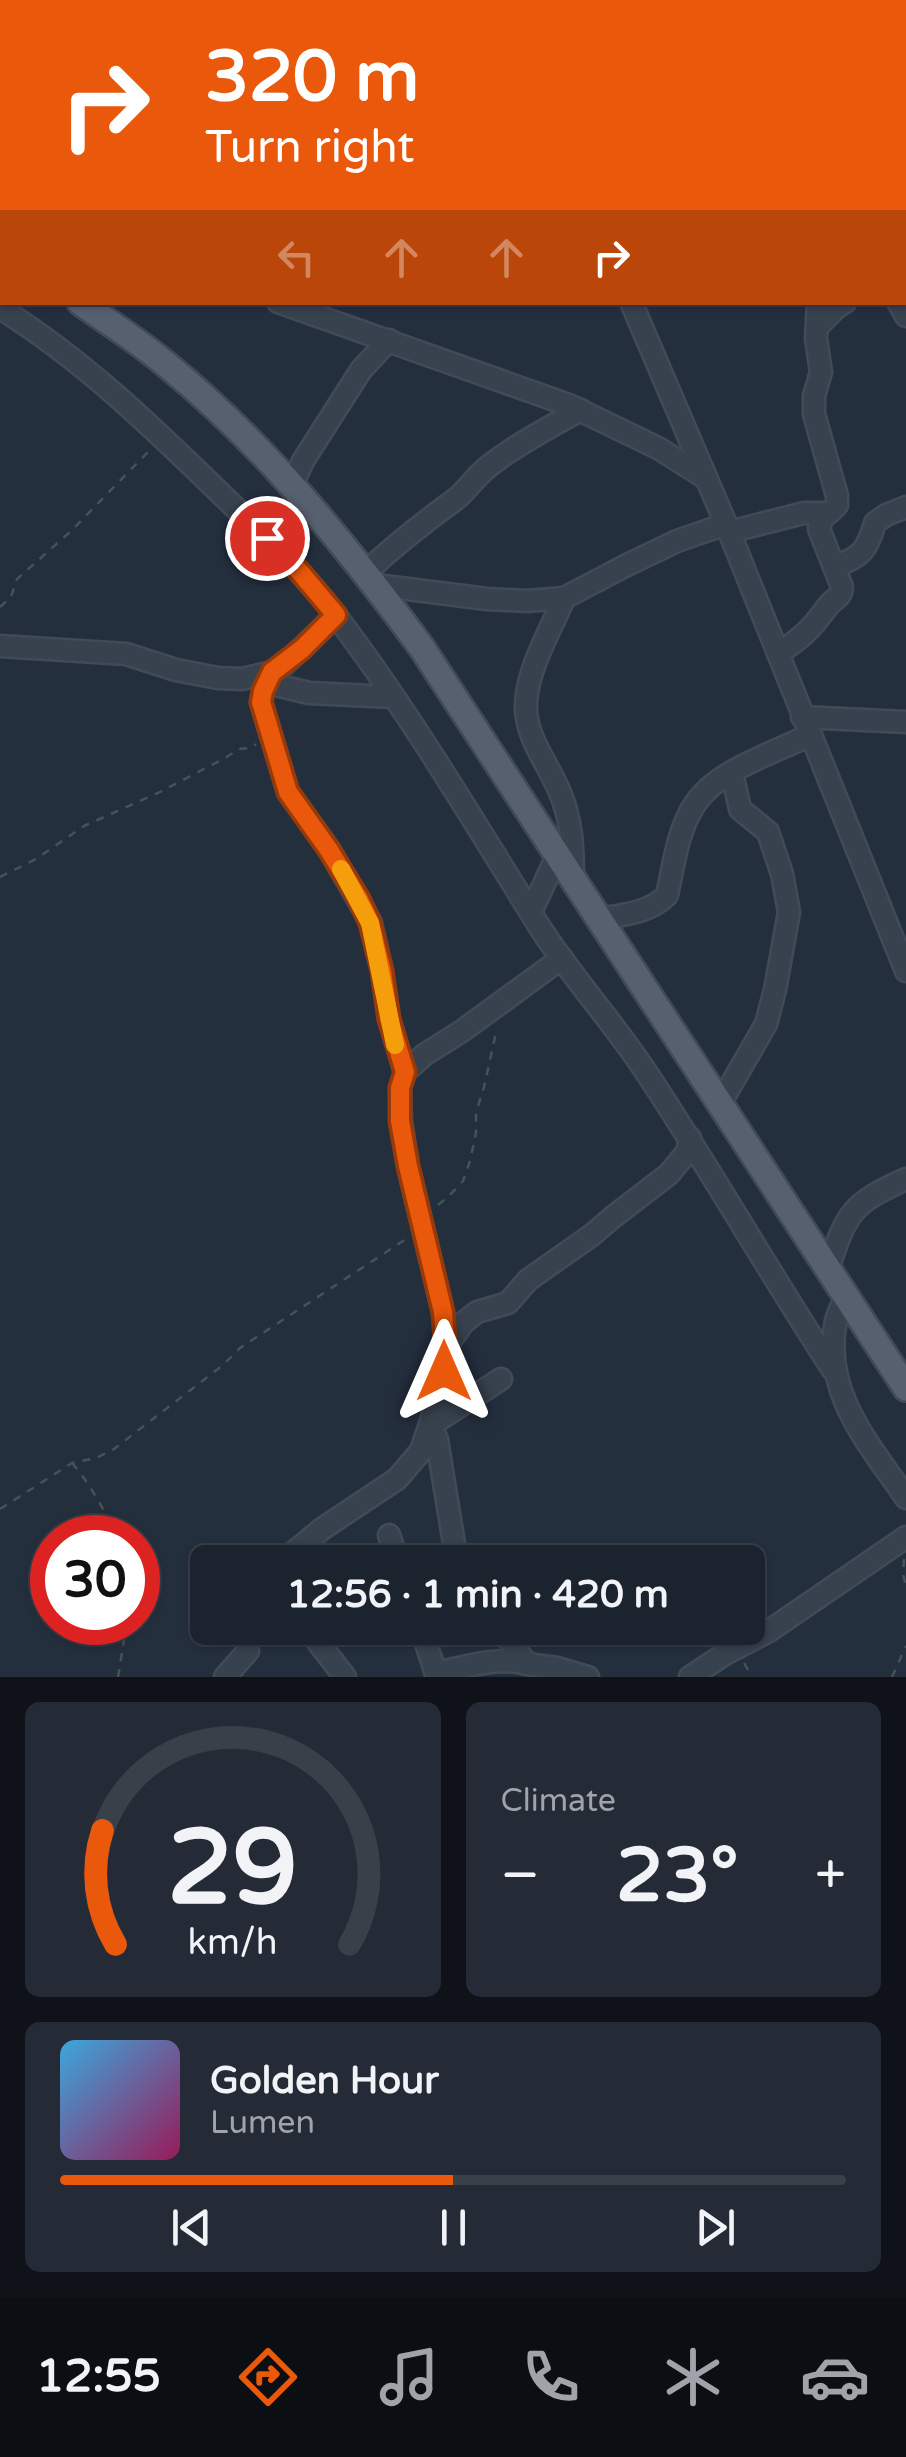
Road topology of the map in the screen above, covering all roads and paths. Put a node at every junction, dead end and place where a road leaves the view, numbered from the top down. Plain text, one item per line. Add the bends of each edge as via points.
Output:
1 (632, 305) edge
2 (818, 305) edge
3 (841, 305) edge
4 (309, 307) edge
5 (0, 308) edge
6 (110, 312) edge
7 (817, 326) junction
8 (389, 340) junction
9 (580, 410) junction
10 (160, 434) junction
11 (706, 478) junction
12 (292, 485) junction
13 (906, 507) edge
14 (823, 514) junction
15 (728, 528) junction
16 (834, 567) junction
17 (371, 578) junction
18 (564, 598) junction
19 (0, 606) edge
20 (336, 615) junction
21 (0, 646) edge
22 (778, 654) junction
23 (270, 678) junction
24 (392, 697) junction
25 (906, 722) edge
26 (268, 726) junction
27 (806, 726) junction
28 (732, 773) junction
29 (558, 856) junction
30 (0, 878) edge
31 (573, 880) junction
32 (532, 912) junction
33 (598, 919) junction
34 (899, 934) edge
35 (562, 958) junction
36 (906, 971) edge
37 (497, 1025) dead end
38 (405, 1072) junction
39 (720, 1104) junction
40 (690, 1138) junction
41 (906, 1179) edge
42 (424, 1227) junction
43 (828, 1268) junction
44 (846, 1296) junction
45 (444, 1349) junction
46 (833, 1370) junction
47 (501, 1379) dead end
48 (906, 1388) edge
49 (430, 1424) junction
50 (72, 1463) junction
51 (906, 1498) edge
52 (0, 1508) edge
53 (107, 1515) edge
54 (389, 1535) dead end
55 (906, 1538) edge
56 (302, 1545) edge
57 (392, 1545) edge
58 (454, 1545) edge
59 (906, 1553) edge
60 (906, 1586) edge
61 (123, 1645) edge
62 (247, 1645) edge
63 (252, 1645) edge
64 (321, 1645) edge
65 (426, 1645) edge
66 (513, 1645) edge
67 (906, 1646) edge
68 (248, 1652) junction
69 (528, 1664) junction
70 (437, 1675) edge
71 (118, 1677) edge
72 (225, 1677) edge
73 (345, 1677) edge
74 (588, 1677) edge
75 (690, 1677) edge
76 (892, 1677) edge

1 - 11 street
2 - 7 street
3 - 7 street
4 - 8 street
5 - 10 street
6 - 12 main road
7 - 14 street via 821,372 814,414 837,496 837,505
8 - 9 street
8 - 12 street via 360,370
9 - 11 street
9 - 17 street via 496,461 410,532
10 - 19 path via 17,579
10 - 20 street via 285,555
11 - 15 street
12 - 17 main road
13 - 16 street via 875,523 866,549
14 - 15 street
14 - 16 street via 819,529
15 - 18 street via 678,542
15 - 22 street
16 - 22 street via 841,595 808,633
17 - 18 street via 487,599
17 - 29 main road
18 - 31 street via 532,675 526,709 566,812
20 - 23 street
20 - 24 street
21 - 23 street via 126,654 218,678
22 - 27 street
23 - 24 street via 309,693
23 - 26 street via 261,702
24 - 32 street
25 - 27 street
26 - 30 path via 251,748 239,748 84,826
26 - 38 street via 288,792 370,923
27 - 28 street
27 - 34 street
28 - 33 street via 704,792 689,815 661,902
28 - 39 street via 740,809 770,838 788,912 766,1024
29 - 31 main road
29 - 32 street
31 - 33 main road
32 - 35 street
33 - 39 main road
34 - 36 street
35 - 38 street
35 - 40 street
37 - 42 path via 470,1162 463,1181
38 - 42 street via 400,1121
39 - 43 main road
40 - 45 street via 669,1174 528,1280 508,1303 477,1312
40 - 46 street
41 - 43 street via 859,1204
42 - 45 street
42 - 50 path via 240,1348 114,1449
43 - 44 main road
44 - 46 street via 835,1324
44 - 48 main road
45 - 49 street
46 - 51 street via 857,1426
47 - 49 street
49 - 56 street via 421,1451 396,1479
49 - 58 street
50 - 52 path
50 - 53 path
54 - 57 street
55 - 75 street
59 - 60 path
61 - 71 path
62 - 68 street
63 - 68 street
64 - 73 street
65 - 70 street
66 - 69 street
67 - 76 path
68 - 72 street
69 - 70 street via 490,1662
69 - 74 street

